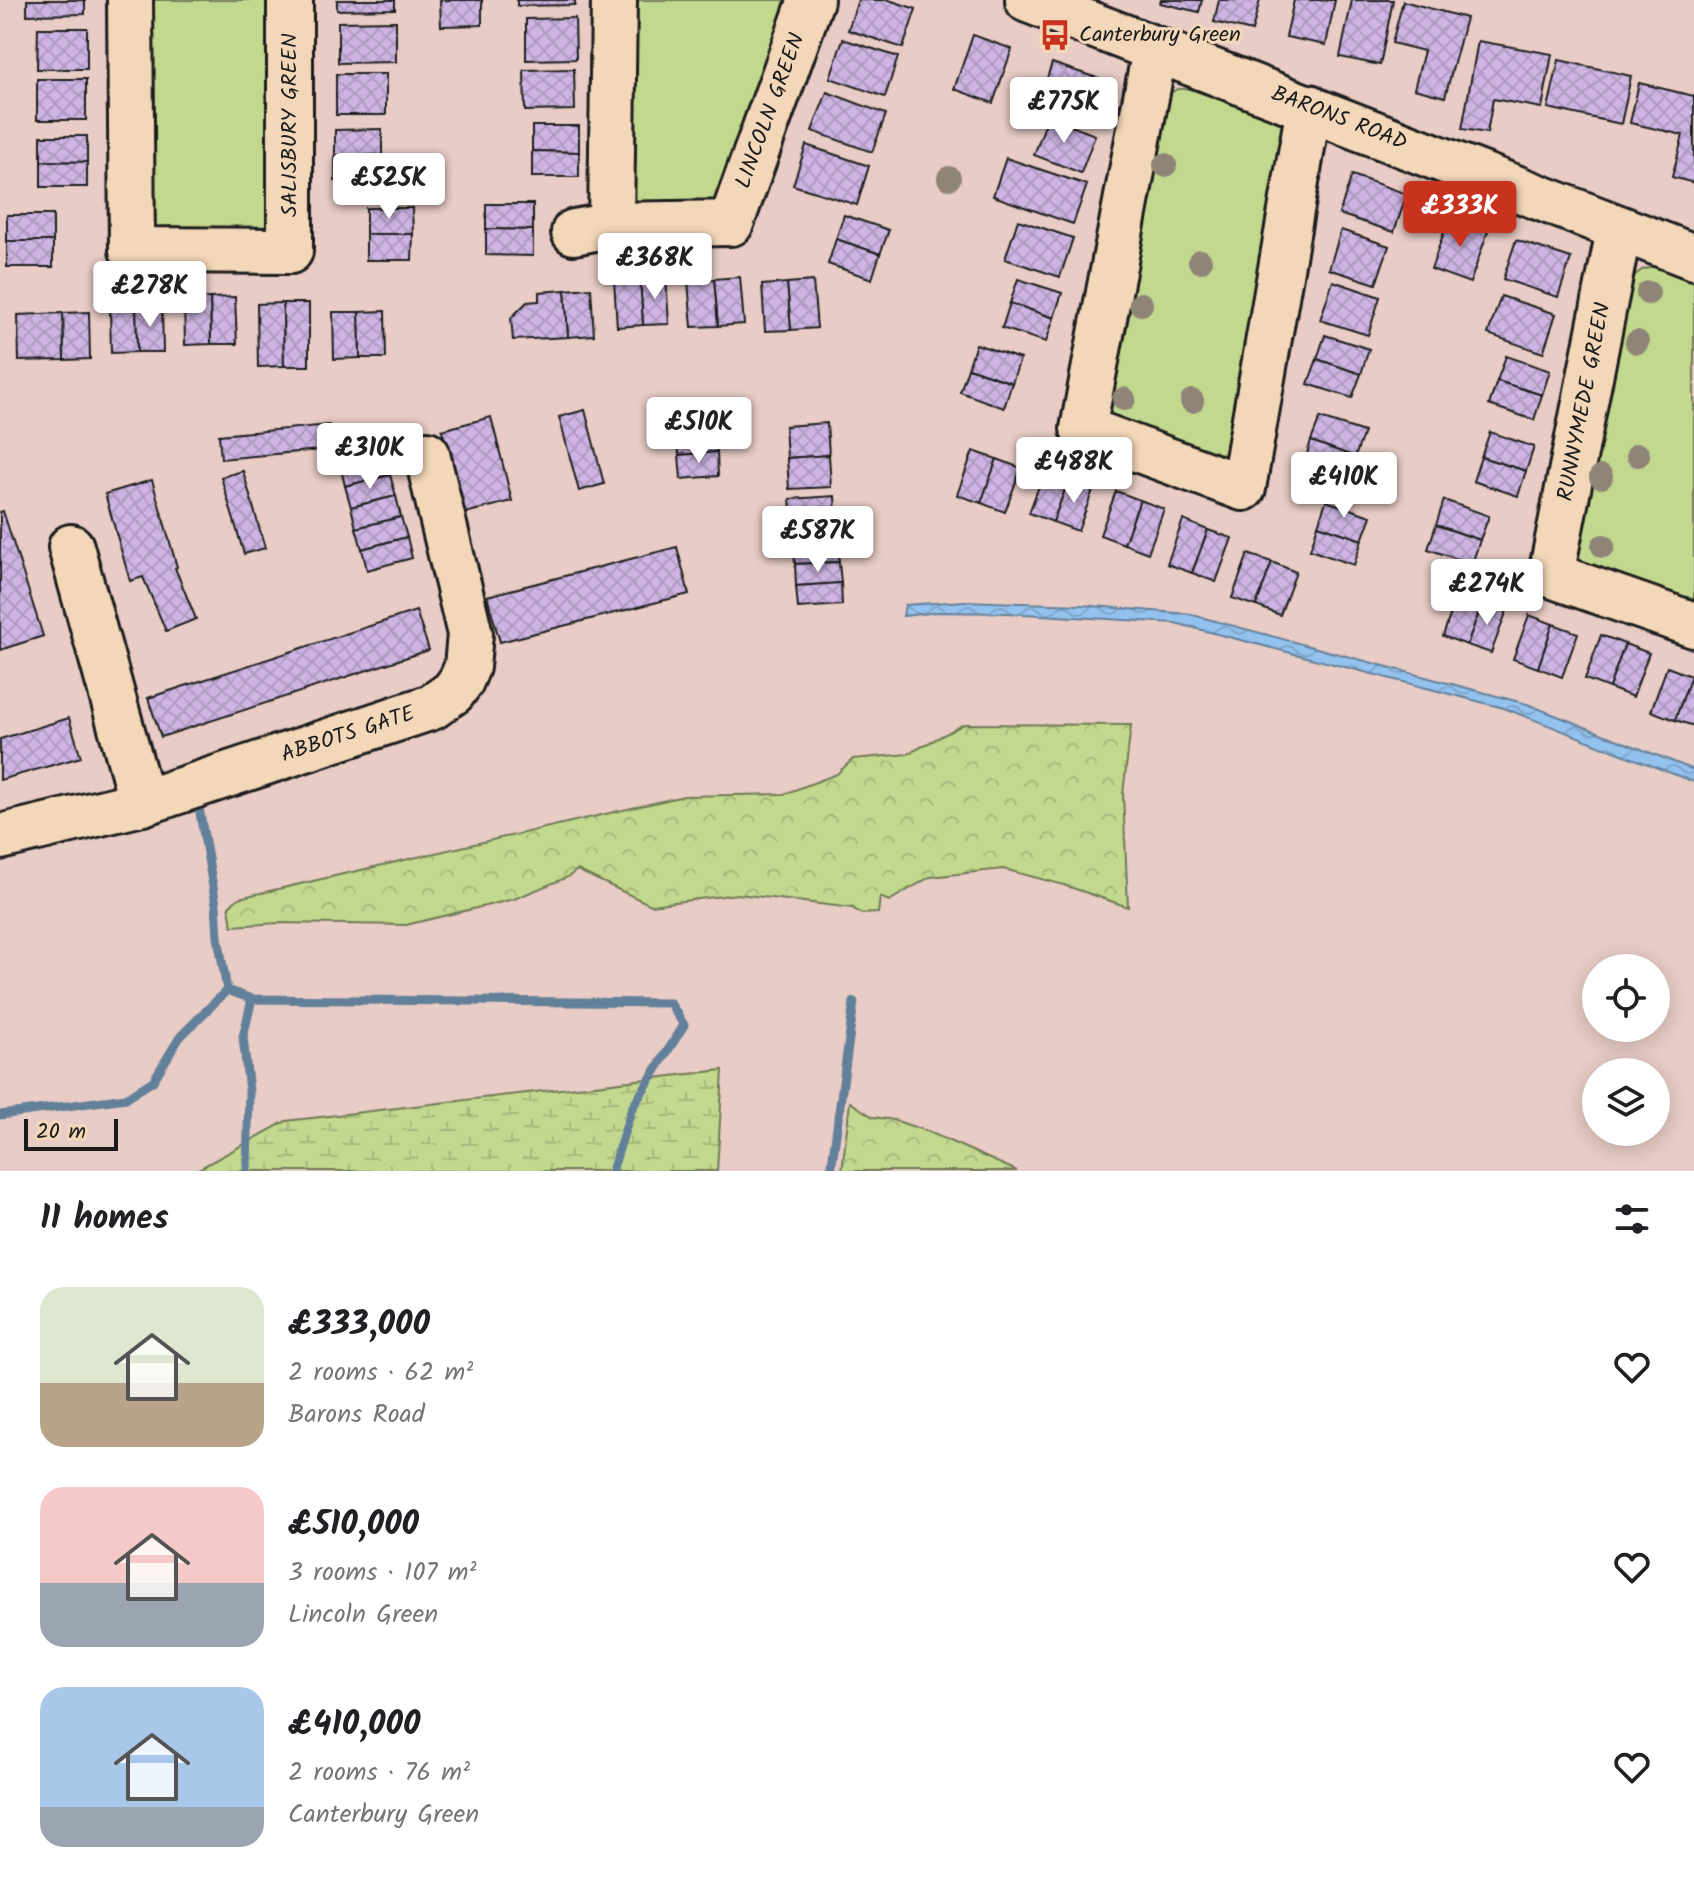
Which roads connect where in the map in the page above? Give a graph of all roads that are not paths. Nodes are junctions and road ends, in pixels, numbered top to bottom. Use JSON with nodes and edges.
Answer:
{"nodes":[{"id":1,"x":130,"y":0,"type":"edge"},
{"id":2,"x":290,"y":0,"type":"edge"},
{"id":3,"x":614,"y":0,"type":"edge"},
{"id":4,"x":811,"y":0,"type":"edge"},
{"id":5,"x":1028,"y":0,"type":"edge"},
{"id":6,"x":1155,"y":50,"type":"junction"},
{"id":7,"x":1309,"y":107,"type":"junction"},
{"id":8,"x":1619,"y":230,"type":"junction"},
{"id":9,"x":1694,"y":257,"type":"edge"},
{"id":10,"x":427,"y":454,"type":"dead end"},
{"id":11,"x":71,"y":547,"type":"dead end"},
{"id":12,"x":1694,"y":625,"type":"edge"},
{"id":13,"x":142,"y":803,"type":"junction"},
{"id":14,"x":0,"y":837,"type":"edge"}],
"edges":[{"from":1,"to":2,"type":"street","name":"SALISBURY GREEN"},
{"from":3,"to":4,"type":"street","name":"LINCOLN GREEN"},
{"from":5,"to":6,"type":"street","name":"BARONS ROAD"},
{"from":6,"to":7,"type":"street","name":"BARONS ROAD"},
{"from":6,"to":7,"type":"street"},
{"from":7,"to":8,"type":"street","name":"BARONS ROAD"},
{"from":8,"to":9,"type":"street","name":"BARONS ROAD"},
{"from":8,"to":12,"type":"street","name":"RUNNYMEDE GREEN"},
{"from":10,"to":13,"type":"street","name":"ABBOTS GATE"},
{"from":11,"to":13,"type":"street"},
{"from":13,"to":14,"type":"street","name":"ABBOTS GATE"}]}
